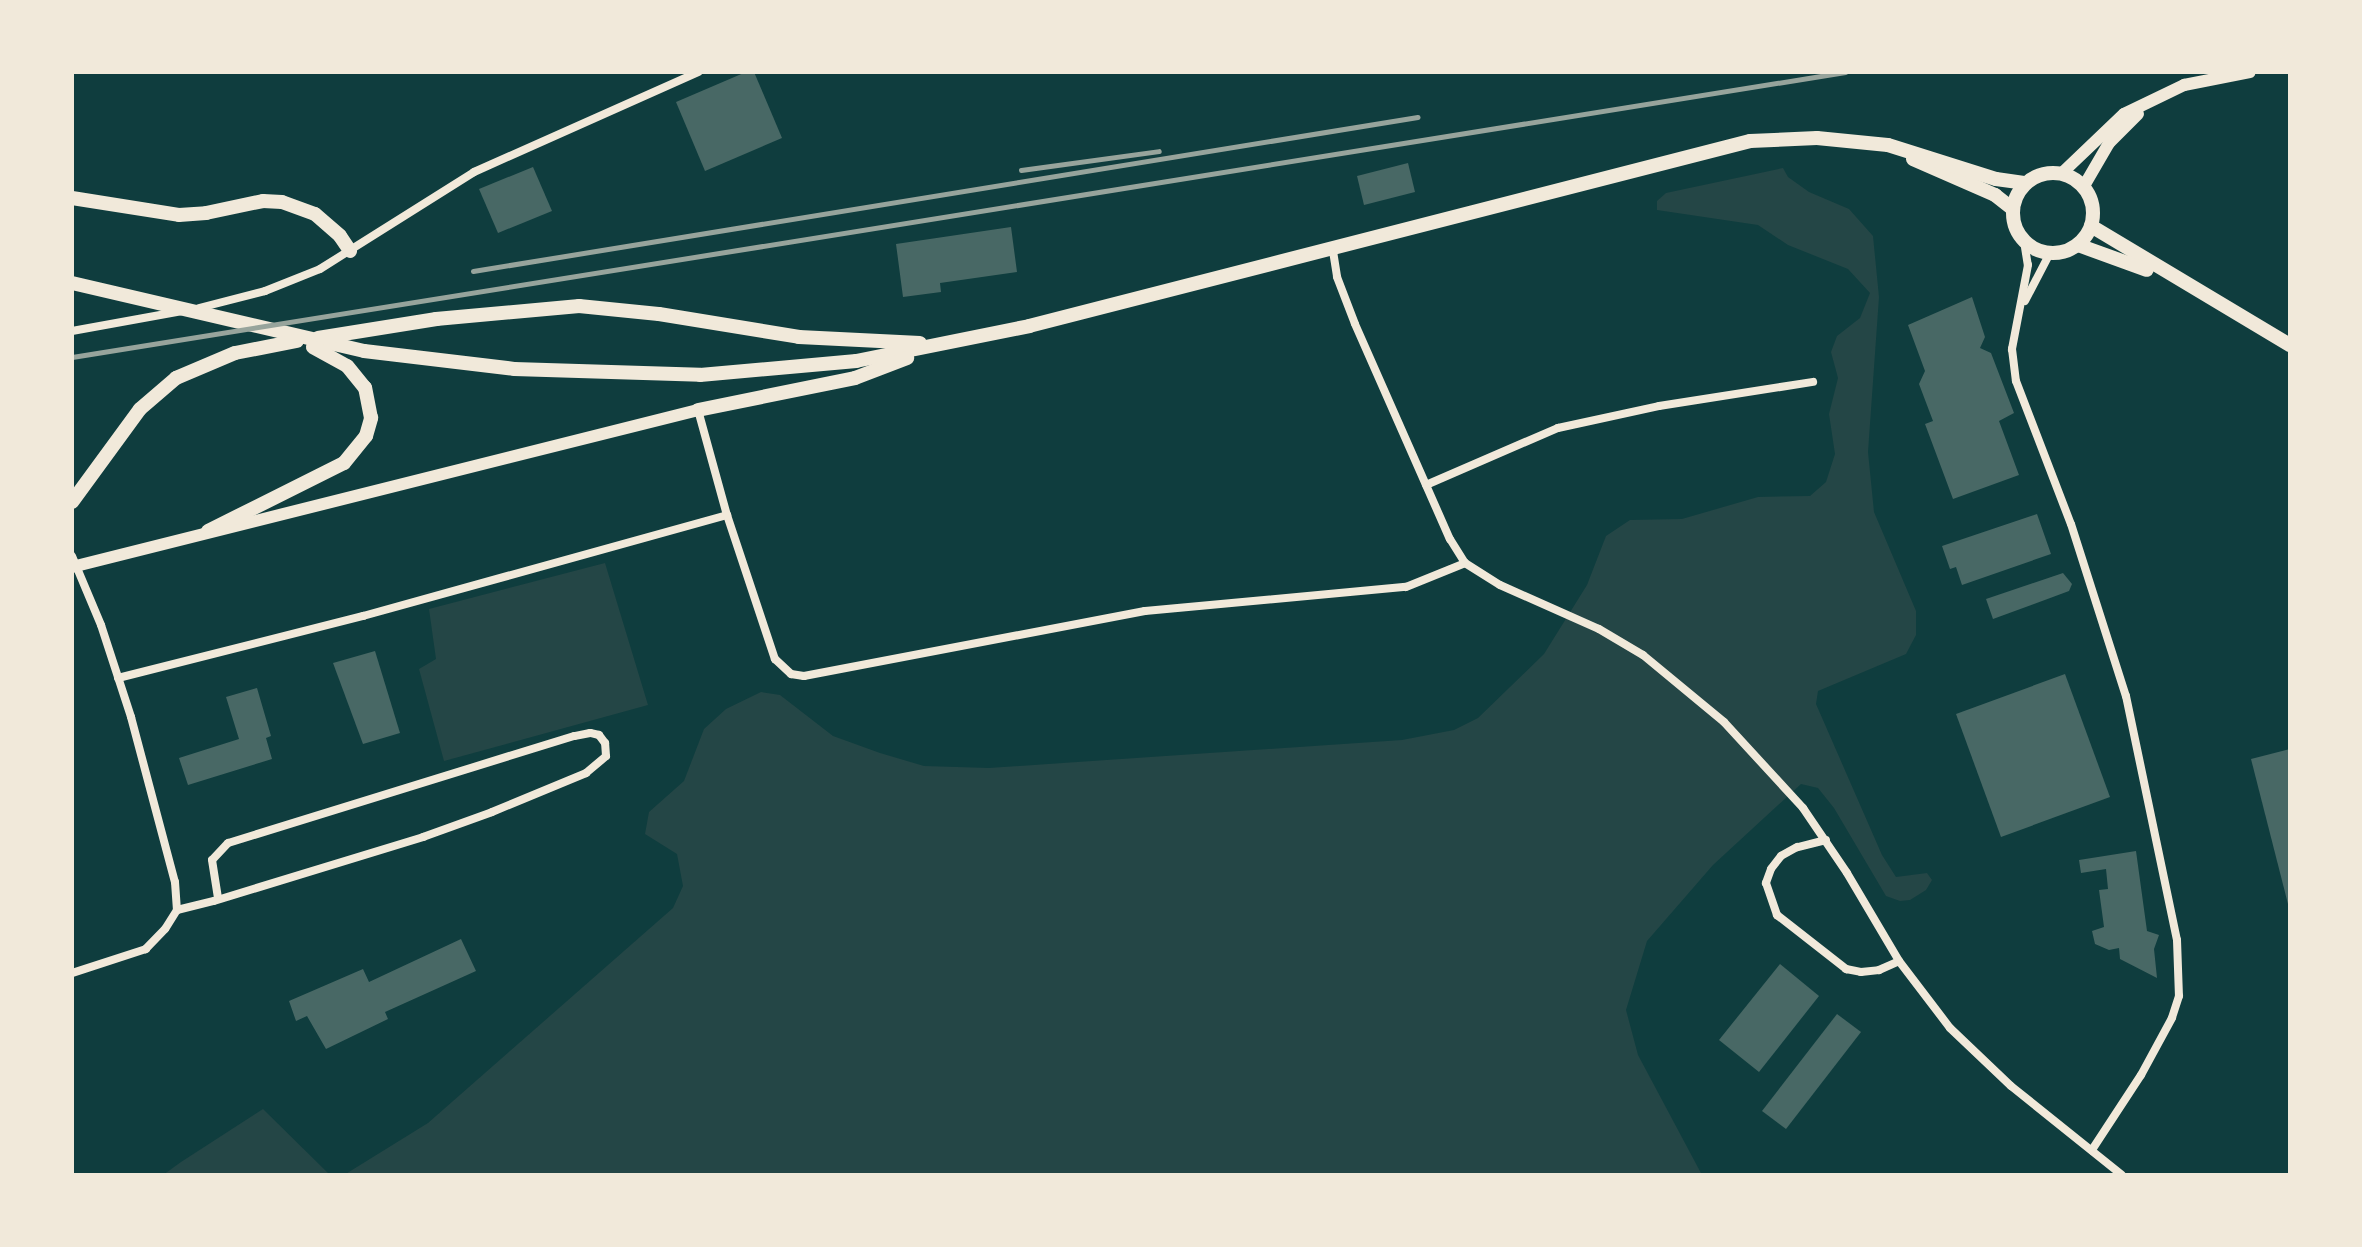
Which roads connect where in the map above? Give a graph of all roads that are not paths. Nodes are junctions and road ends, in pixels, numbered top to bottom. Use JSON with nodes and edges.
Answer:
{"nodes":[{"id":1,"x":699,"y":72,"type":"edge"},
{"id":2,"x":2250,"y":72,"type":"edge"},
{"id":3,"x":2155,"y":99,"type":"junction"},
{"id":4,"x":1859,"y":142,"type":"junction"},
{"id":5,"x":2062,"y":173,"type":"junction"},
{"id":6,"x":2026,"y":183,"type":"junction"},
{"id":7,"x":2084,"y":186,"type":"junction"},
{"id":8,"x":72,"y":198,"type":"edge"},
{"id":9,"x":2013,"y":209,"type":"junction"},
{"id":10,"x":2091,"y":226,"type":"junction"},
{"id":11,"x":2024,"y":241,"type":"junction"},
{"id":12,"x":2078,"y":245,"type":"junction"},
{"id":13,"x":350,"y":251,"type":"junction"},
{"id":14,"x":1333,"y":251,"type":"junction"},
{"id":15,"x":2050,"y":253,"type":"junction"},
{"id":16,"x":72,"y":283,"type":"edge"},
{"id":17,"x":2188,"y":287,"type":"junction"},
{"id":18,"x":2020,"y":313,"type":"junction"},
{"id":19,"x":72,"y":331,"type":"edge"},
{"id":20,"x":275,"y":333,"type":"junction"},
{"id":21,"x":945,"y":344,"type":"junction"},
{"id":22,"x":2290,"y":345,"type":"edge"},
{"id":23,"x":1813,"y":382,"type":"dead end"},
{"id":24,"x":698,"y":410,"type":"junction"},
{"id":25,"x":1426,"y":485,"type":"junction"},
{"id":26,"x":72,"y":502,"type":"edge"},
{"id":27,"x":727,"y":515,"type":"junction"},
{"id":28,"x":208,"y":531,"type":"junction"},
{"id":29,"x":74,"y":563,"type":"edge"},
{"id":30,"x":1465,"y":563,"type":"junction"},
{"id":31,"x":118,"y":678,"type":"junction"},
{"id":32,"x":1826,"y":840,"type":"junction"},
{"id":33,"x":218,"y":899,"type":"junction"},
{"id":34,"x":177,"y":910,"type":"junction"},
{"id":35,"x":1899,"y":961,"type":"junction"},
{"id":36,"x":72,"y":973,"type":"edge"},
{"id":37,"x":2092,"y":1150,"type":"junction"},
{"id":38,"x":2122,"y":1175,"type":"edge"}],
"edges":[{"from":1,"to":13,"type":"street"},
{"from":2,"to":3,"type":"street"},
{"from":3,"to":5,"type":"street"},
{"from":3,"to":7,"type":"street"},
{"from":4,"to":6,"type":"main road"},
{"from":4,"to":9,"type":"main road"},
{"from":4,"to":14,"type":"main road"},
{"from":5,"to":6,"type":"main road"},
{"from":5,"to":7,"type":"main road"},
{"from":6,"to":9,"type":"main road"},
{"from":7,"to":10,"type":"main road"},
{"from":8,"to":13,"type":"main road"},
{"from":9,"to":11,"type":"main road"},
{"from":10,"to":12,"type":"main road"},
{"from":10,"to":17,"type":"main road"},
{"from":11,"to":15,"type":"main road"},
{"from":11,"to":18,"type":"street"},
{"from":12,"to":15,"type":"main road"},
{"from":12,"to":17,"type":"main road"},
{"from":13,"to":19,"type":"street"},
{"from":14,"to":21,"type":"main road"},
{"from":14,"to":25,"type":"street"},
{"from":15,"to":18,"type":"street"},
{"from":16,"to":20,"type":"main road"},
{"from":17,"to":22,"type":"main road"},
{"from":18,"to":37,"type":"street"},
{"from":20,"to":21,"type":"main road"},
{"from":20,"to":28,"type":"main road"},
{"from":21,"to":24,"type":"main road"},
{"from":21,"to":26,"type":"main road"},
{"from":23,"to":25,"type":"street"},
{"from":24,"to":27,"type":"street"},
{"from":24,"to":28,"type":"street"},
{"from":25,"to":30,"type":"street"},
{"from":27,"to":30,"type":"street"},
{"from":27,"to":31,"type":"street"},
{"from":28,"to":29,"type":"street"},
{"from":29,"to":31,"type":"street"},
{"from":30,"to":32,"type":"street"},
{"from":31,"to":34,"type":"street"},
{"from":32,"to":35,"type":"street"},
{"from":32,"to":35,"type":"street"},
{"from":33,"to":33,"type":"street"},
{"from":33,"to":34,"type":"street"},
{"from":34,"to":36,"type":"street"},
{"from":35,"to":37,"type":"street"},
{"from":37,"to":38,"type":"street"}]}
